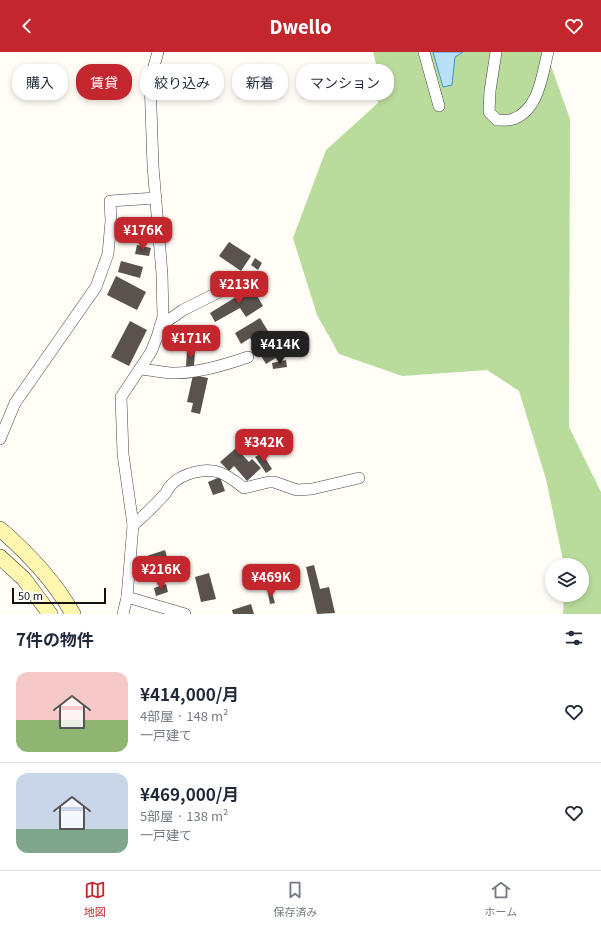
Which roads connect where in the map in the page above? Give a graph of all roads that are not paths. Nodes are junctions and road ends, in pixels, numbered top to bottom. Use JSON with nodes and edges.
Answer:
{"nodes":[{"id":1,"x":158,"y":52,"type":"edge"},
{"id":2,"x":424,"y":52,"type":"edge"},
{"id":3,"x":496,"y":52,"type":"edge"},
{"id":4,"x":548,"y":52,"type":"edge"},
{"id":5,"x":439,"y":106,"type":"dead end"},
{"id":6,"x":156,"y":198,"type":"junction"},
{"id":7,"x":229,"y":287,"type":"dead end"},
{"id":8,"x":160,"y":326,"type":"junction"},
{"id":9,"x":248,"y":357,"type":"dead end"},
{"id":10,"x":140,"y":369,"type":"junction"},
{"id":11,"x":0,"y":439,"type":"edge"},
{"id":12,"x":359,"y":478,"type":"dead end"},
{"id":13,"x":132,"y":525,"type":"junction"},
{"id":14,"x":0,"y":529,"type":"edge"},
{"id":15,"x":0,"y":557,"type":"edge"},
{"id":16,"x":128,"y":597,"type":"junction"},
{"id":17,"x":50,"y":614,"type":"edge"},
{"id":18,"x":73,"y":614,"type":"edge"},
{"id":19,"x":123,"y":614,"type":"edge"},
{"id":20,"x":185,"y":614,"type":"edge"}],
"edges":[{"from":1,"to":6,"type":"street"},
{"from":2,"to":5,"type":"street"},
{"from":3,"to":4,"type":"street"},
{"from":6,"to":8,"type":"street"},
{"from":6,"to":11,"type":"street"},
{"from":7,"to":8,"type":"street"},
{"from":8,"to":10,"type":"street"},
{"from":9,"to":10,"type":"street"},
{"from":10,"to":13,"type":"street"},
{"from":12,"to":13,"type":"street"},
{"from":13,"to":16,"type":"street"},
{"from":14,"to":18,"type":"street"},
{"from":15,"to":17,"type":"street"},
{"from":16,"to":19,"type":"street"},
{"from":16,"to":20,"type":"street"}]}
